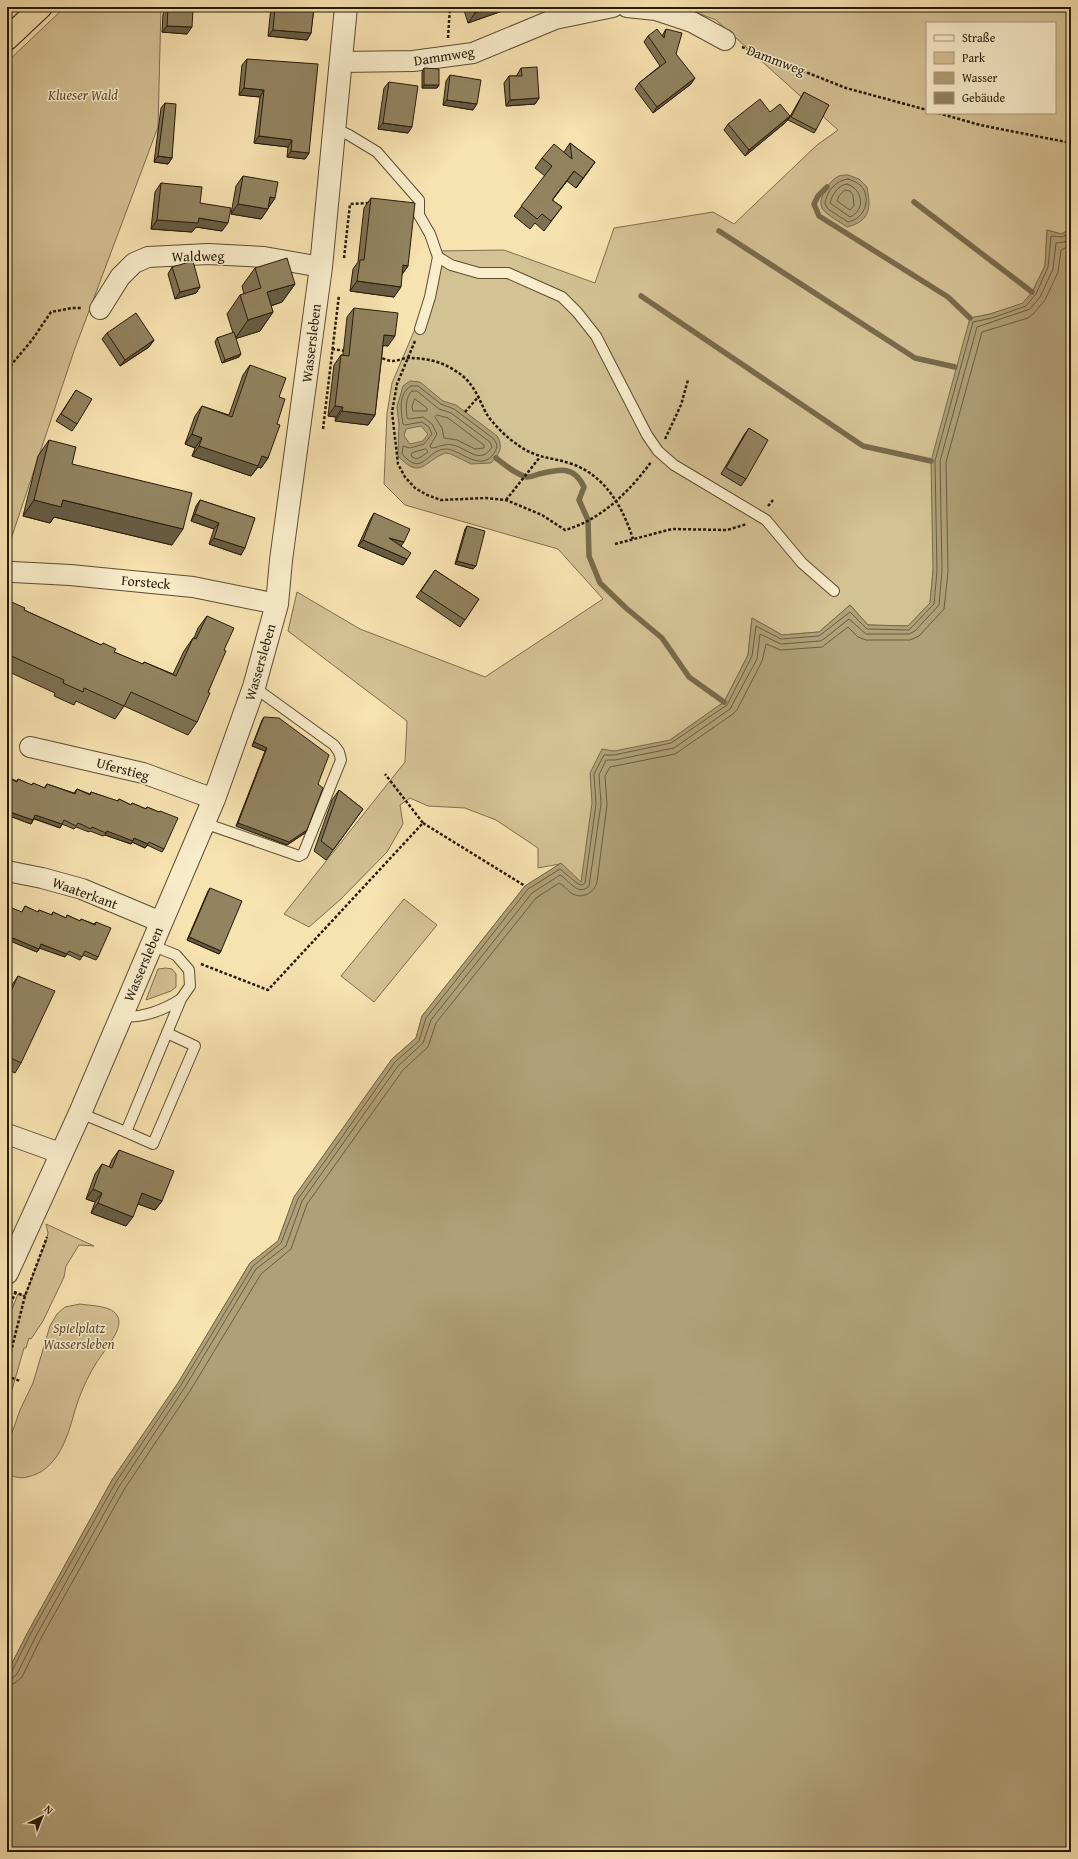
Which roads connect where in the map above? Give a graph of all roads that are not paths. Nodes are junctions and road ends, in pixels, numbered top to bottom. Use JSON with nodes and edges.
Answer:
{"nodes":[{"id":1,"x":41,"y":7,"type":"edge"},
{"id":2,"x":346,"y":7,"type":"edge"},
{"id":3,"x":613,"y":7,"type":"edge"},
{"id":4,"x":627,"y":7,"type":"edge"},
{"id":5,"x":7,"y":39,"type":"edge"},
{"id":6,"x":725,"y":40,"type":"road end"},
{"id":7,"x":340,"y":62,"type":"junction"},
{"id":8,"x":334,"y":128,"type":"junction"},
{"id":9,"x":438,"y":257,"type":"junction"},
{"id":10,"x":321,"y":267,"type":"junction"},
{"id":11,"x":100,"y":309,"type":"road end"},
{"id":12,"x":420,"y":330,"type":"road end"},
{"id":13,"x":13,"y":572,"type":"dead end"},
{"id":14,"x":834,"y":591,"type":"dead end"},
{"id":15,"x":277,"y":604,"type":"junction"},
{"id":16,"x":254,"y":687,"type":"junction"},
{"id":17,"x":30,"y":747,"type":"dead end"},
{"id":18,"x":214,"y":799,"type":"junction"},
{"id":19,"x":204,"y":823,"type":"junction"},
{"id":20,"x":7,"y":870,"type":"edge"},
{"id":21,"x":161,"y":922,"type":"junction"},
{"id":22,"x":152,"y":945,"type":"junction"},
{"id":23,"x":181,"y":999,"type":"junction"},
{"id":24,"x":122,"y":1016,"type":"junction"},
{"id":25,"x":167,"y":1033,"type":"junction"},
{"id":26,"x":80,"y":1113,"type":"junction"},
{"id":27,"x":126,"y":1132,"type":"junction"},
{"id":28,"x":7,"y":1134,"type":"edge"},
{"id":29,"x":60,"y":1153,"type":"junction"},
{"id":30,"x":13,"y":1284,"type":"edge"}],
"edges":[{"from":1,"to":5,"type":"highway"},
{"from":2,"to":7,"type":"street","name":"Wassersleben"},
{"from":3,"to":7,"type":"street","name":"Dammweg"},
{"from":4,"to":6,"type":"street"},
{"from":7,"to":8,"type":"street","name":"Wassersleben"},
{"from":8,"to":9,"type":"lane"},
{"from":8,"to":10,"type":"street","name":"Wassersleben"},
{"from":9,"to":12,"type":"lane"},
{"from":9,"to":14,"type":"lane"},
{"from":10,"to":11,"type":"street","name":"Waldweg"},
{"from":10,"to":15,"type":"street","name":"Wassersleben"},
{"from":13,"to":15,"type":"street","name":"Forsteck"},
{"from":15,"to":16,"type":"street","name":"Wassersleben"},
{"from":16,"to":18,"type":"street","name":"Wassersleben"},
{"from":16,"to":19,"type":"lane"},
{"from":17,"to":18,"type":"street","name":"Uferstieg"},
{"from":18,"to":19,"type":"street","name":"Wassersleben"},
{"from":19,"to":21,"type":"street","name":"Wassersleben"},
{"from":20,"to":21,"type":"street","name":"Waaterkant"},
{"from":21,"to":22,"type":"street","name":"Wassersleben"},
{"from":22,"to":23,"type":"lane"},
{"from":22,"to":24,"type":"street","name":"Wassersleben"},
{"from":23,"to":24,"type":"lane"},
{"from":23,"to":25,"type":"lane"},
{"from":24,"to":26,"type":"street","name":"Wassersleben"},
{"from":25,"to":27,"type":"lane"},
{"from":25,"to":27,"type":"lane"},
{"from":26,"to":27,"type":"lane"},
{"from":26,"to":29,"type":"street","name":"Wassersleben"},
{"from":28,"to":29,"type":"street"},
{"from":29,"to":30,"type":"street","name":"Wassersleben"}]}
